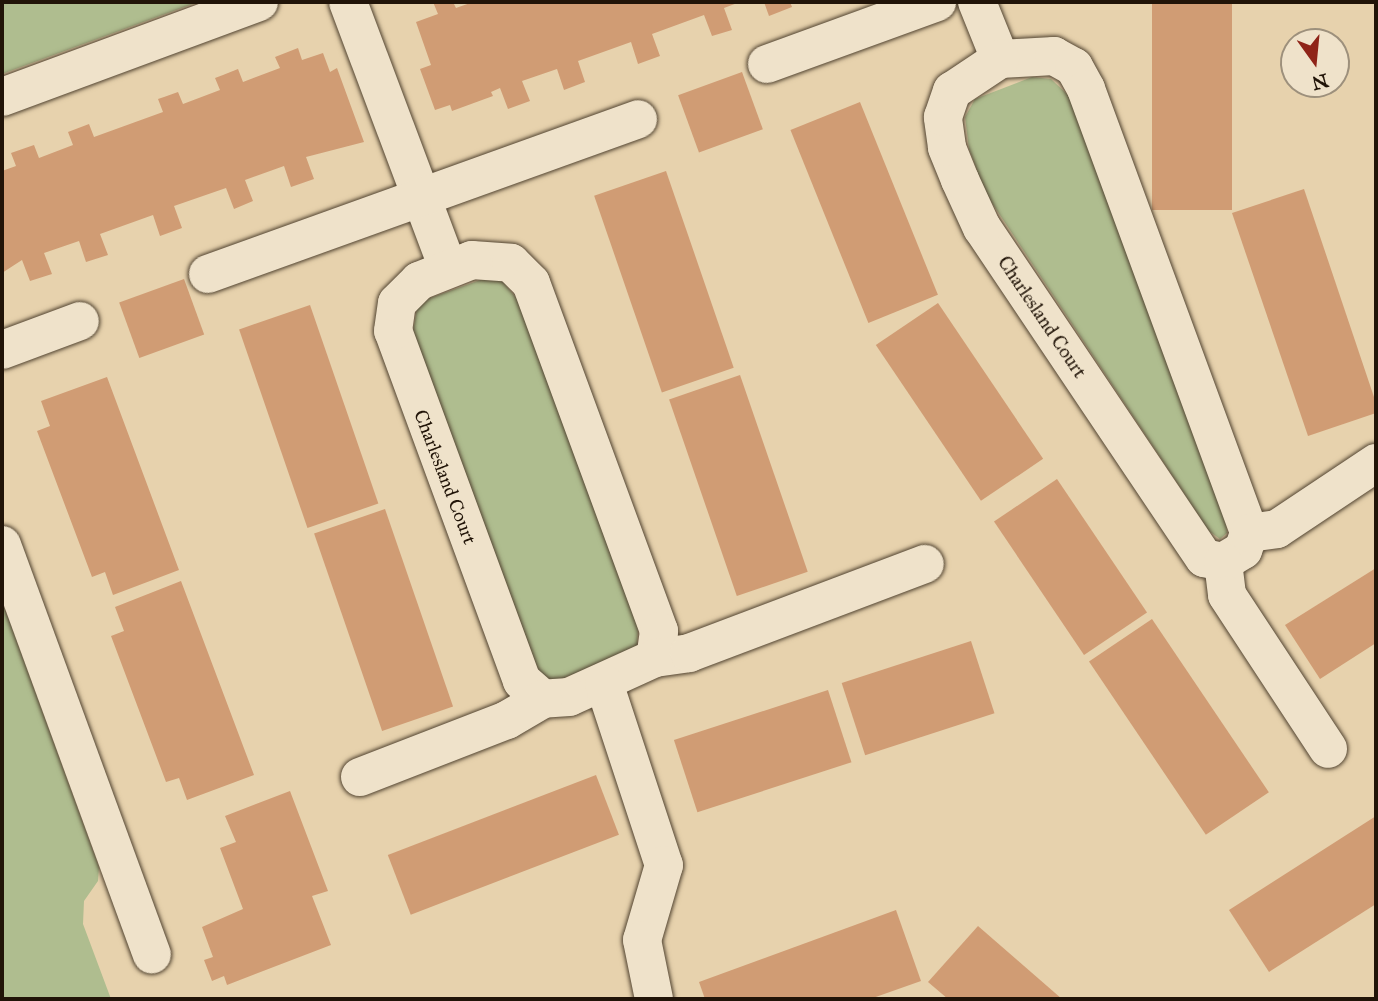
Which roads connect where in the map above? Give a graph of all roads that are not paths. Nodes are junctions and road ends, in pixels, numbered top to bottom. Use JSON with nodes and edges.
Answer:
{"nodes":[{"id":1,"x":259,"y":2,"type":"edge"},
{"id":2,"x":348,"y":2,"type":"edge"},
{"id":3,"x":937,"y":2,"type":"edge"},
{"id":4,"x":977,"y":2,"type":"edge"},
{"id":5,"x":1000,"y":59,"type":"junction"},
{"id":6,"x":767,"y":64,"type":"dead end"},
{"id":7,"x":2,"y":97,"type":"edge"},
{"id":8,"x":638,"y":119,"type":"dead end"},
{"id":9,"x":420,"y":197,"type":"junction"},
{"id":10,"x":447,"y":266,"type":"junction"},
{"id":11,"x":208,"y":274,"type":"dead end"},
{"id":12,"x":80,"y":321,"type":"dead end"},
{"id":13,"x":2,"y":349,"type":"edge"},
{"id":14,"x":1376,"y":463,"type":"edge"},
{"id":15,"x":1249,"y":533,"type":"junction"},
{"id":16,"x":2,"y":545,"type":"edge"},
{"id":17,"x":1223,"y":562,"type":"junction"},
{"id":18,"x":925,"y":564,"type":"dead end"},
{"id":19,"x":655,"y":658,"type":"junction"},
{"id":20,"x":604,"y":683,"type":"junction"},
{"id":21,"x":543,"y":699,"type":"junction"},
{"id":22,"x":1328,"y":749,"type":"dead end"},
{"id":23,"x":360,"y":776,"type":"dead end"},
{"id":24,"x":152,"y":954,"type":"dead end"},
{"id":25,"x":654,"y":999,"type":"edge"}],
"edges":[{"from":1,"to":7,"type":"street"},
{"from":2,"to":9,"type":"street"},
{"from":3,"to":6,"type":"street"},
{"from":4,"to":5,"type":"street"},
{"from":5,"to":15,"type":"street"},
{"from":5,"to":17,"type":"street","name":"Charlesland Court"},
{"from":8,"to":9,"type":"street"},
{"from":9,"to":10,"type":"street"},
{"from":9,"to":11,"type":"street"},
{"from":10,"to":19,"type":"street","name":"Charlesland Court"},
{"from":10,"to":21,"type":"street","name":"Charlesland Court"},
{"from":12,"to":13,"type":"street"},
{"from":14,"to":15,"type":"street"},
{"from":15,"to":17,"type":"street"},
{"from":16,"to":24,"type":"street"},
{"from":17,"to":22,"type":"street"},
{"from":18,"to":19,"type":"street"},
{"from":19,"to":20,"type":"street"},
{"from":20,"to":21,"type":"street"},
{"from":20,"to":25,"type":"street"},
{"from":21,"to":23,"type":"street"}]}
